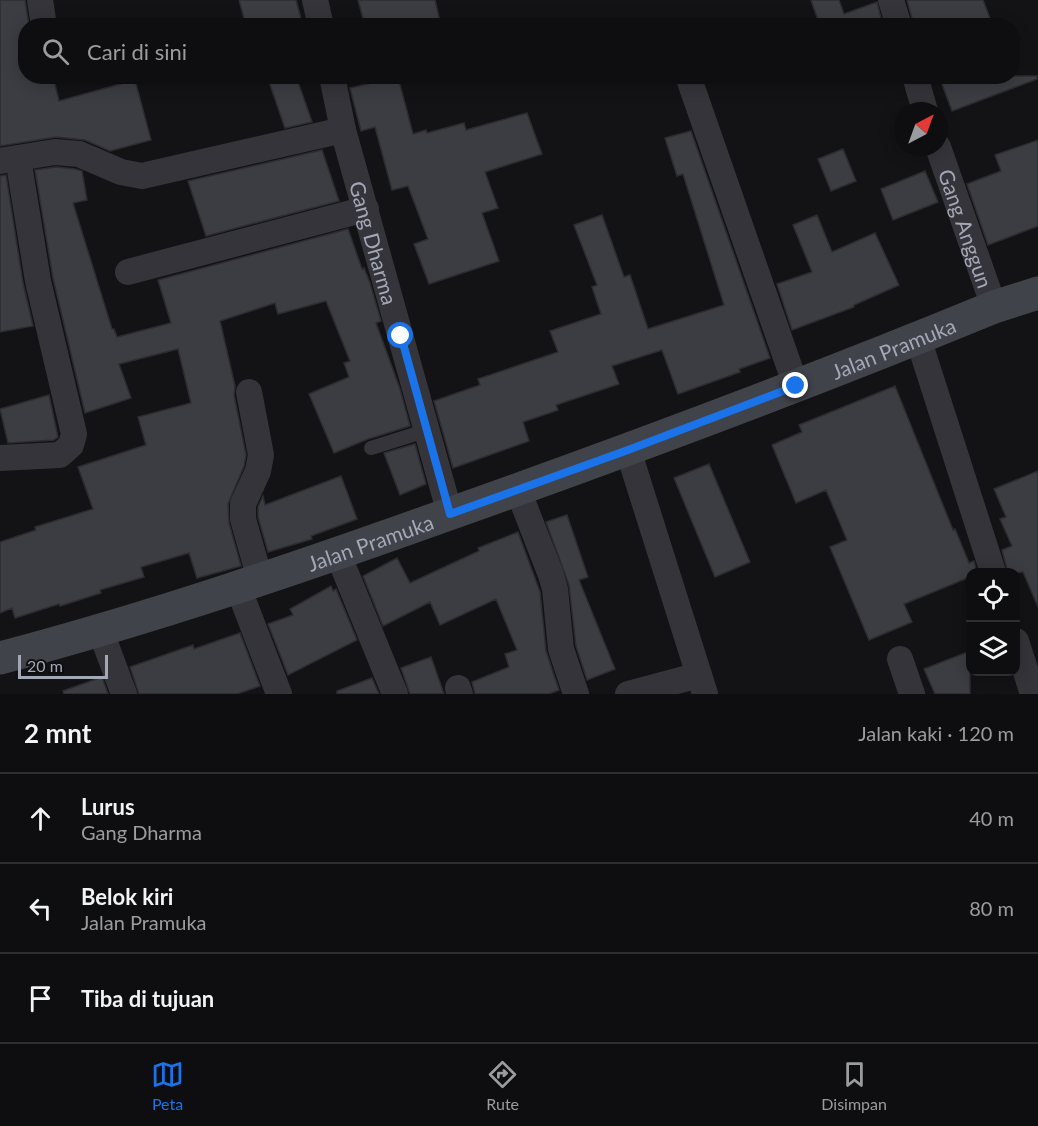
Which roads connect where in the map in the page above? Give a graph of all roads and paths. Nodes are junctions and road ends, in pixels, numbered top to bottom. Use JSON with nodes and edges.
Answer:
{"nodes":[{"id":1,"x":40,"y":0,"type":"edge"},
{"id":2,"x":315,"y":0,"type":"edge"},
{"id":3,"x":891,"y":0,"type":"edge"},
{"id":4,"x":43,"y":18,"type":"edge"},
{"id":5,"x":319,"y":18,"type":"edge"},
{"id":6,"x":897,"y":18,"type":"edge"},
{"id":7,"x":334,"y":84,"type":"edge"},
{"id":8,"x":691,"y":84,"type":"edge"},
{"id":9,"x":917,"y":84,"type":"edge"},
{"id":10,"x":922,"y":102,"type":"edge"},
{"id":11,"x":343,"y":130,"type":"junction"},
{"id":12,"x":941,"y":156,"type":"edge"},
{"id":13,"x":9,"y":160,"type":"edge"},
{"id":14,"x":366,"y":209,"type":"junction"},
{"id":15,"x":128,"y":272,"type":"dead end"},
{"id":16,"x":1038,"y":294,"type":"edge"},
{"id":17,"x":994,"y":307,"type":"junction"},
{"id":18,"x":918,"y":339,"type":"junction"},
{"id":19,"x":796,"y":386,"type":"junction"},
{"id":20,"x":249,"y":392,"type":"dead end"},
{"id":21,"x":428,"y":430,"type":"junction"},
{"id":22,"x":371,"y":448,"type":"dead end"},
{"id":23,"x":628,"y":450,"type":"junction"},
{"id":24,"x":0,"y":458,"type":"edge"},
{"id":25,"x":518,"y":490,"type":"junction"},
{"id":26,"x":450,"y":514,"type":"junction"},
{"id":27,"x":338,"y":554,"type":"junction"},
{"id":28,"x":991,"y":568,"type":"edge"},
{"id":29,"x":249,"y":583,"type":"junction"},
{"id":30,"x":101,"y":632,"type":"junction"},
{"id":31,"x":1020,"y":653,"type":"edge"},
{"id":32,"x":0,"y":658,"type":"edge"},
{"id":33,"x":900,"y":659,"type":"dead end"},
{"id":34,"x":702,"y":685,"type":"edge"},
{"id":35,"x":124,"y":694,"type":"edge"},
{"id":36,"x":279,"y":694,"type":"edge"},
{"id":37,"x":395,"y":694,"type":"edge"},
{"id":38,"x":576,"y":694,"type":"edge"},
{"id":39,"x":628,"y":694,"type":"edge"},
{"id":40,"x":912,"y":694,"type":"edge"},
{"id":41,"x":1033,"y":694,"type":"edge"}],
"edges":[{"from":1,"to":4,"type":"street"},
{"from":2,"to":5,"type":"street"},
{"from":3,"to":6,"type":"street"},
{"from":7,"to":11,"type":"street","name":"Gang Dharma"},
{"from":8,"to":19,"type":"street"},
{"from":9,"to":10,"type":"street"},
{"from":11,"to":13,"type":"street"},
{"from":11,"to":14,"type":"street","name":"Gang Dharma"},
{"from":12,"to":17,"type":"street","name":"Gang Anggun"},
{"from":13,"to":24,"type":"street"},
{"from":14,"to":15,"type":"street"},
{"from":14,"to":21,"type":"street","name":"Gang Dharma"},
{"from":16,"to":17,"type":"street","name":"Jalan Pramuka"},
{"from":17,"to":18,"type":"street","name":"Jalan Pramuka"},
{"from":18,"to":19,"type":"street","name":"Jalan Pramuka"},
{"from":18,"to":28,"type":"street"},
{"from":19,"to":23,"type":"street","name":"Jalan Pramuka"},
{"from":20,"to":29,"type":"street"},
{"from":21,"to":22,"type":"lane"},
{"from":21,"to":26,"type":"street","name":"Gang Dharma"},
{"from":23,"to":25,"type":"street","name":"Jalan Pramuka"},
{"from":23,"to":34,"type":"street"},
{"from":25,"to":26,"type":"street","name":"Jalan Pramuka"},
{"from":25,"to":38,"type":"street"},
{"from":26,"to":27,"type":"street","name":"Jalan Pramuka"},
{"from":27,"to":29,"type":"street","name":"Jalan Pramuka"},
{"from":27,"to":37,"type":"street"},
{"from":29,"to":30,"type":"street","name":"Jalan Pramuka"},
{"from":29,"to":36,"type":"street"},
{"from":30,"to":32,"type":"street","name":"Jalan Pramuka"},
{"from":30,"to":35,"type":"street"},
{"from":31,"to":41,"type":"street"},
{"from":33,"to":40,"type":"street"},
{"from":34,"to":39,"type":"street"}]}
